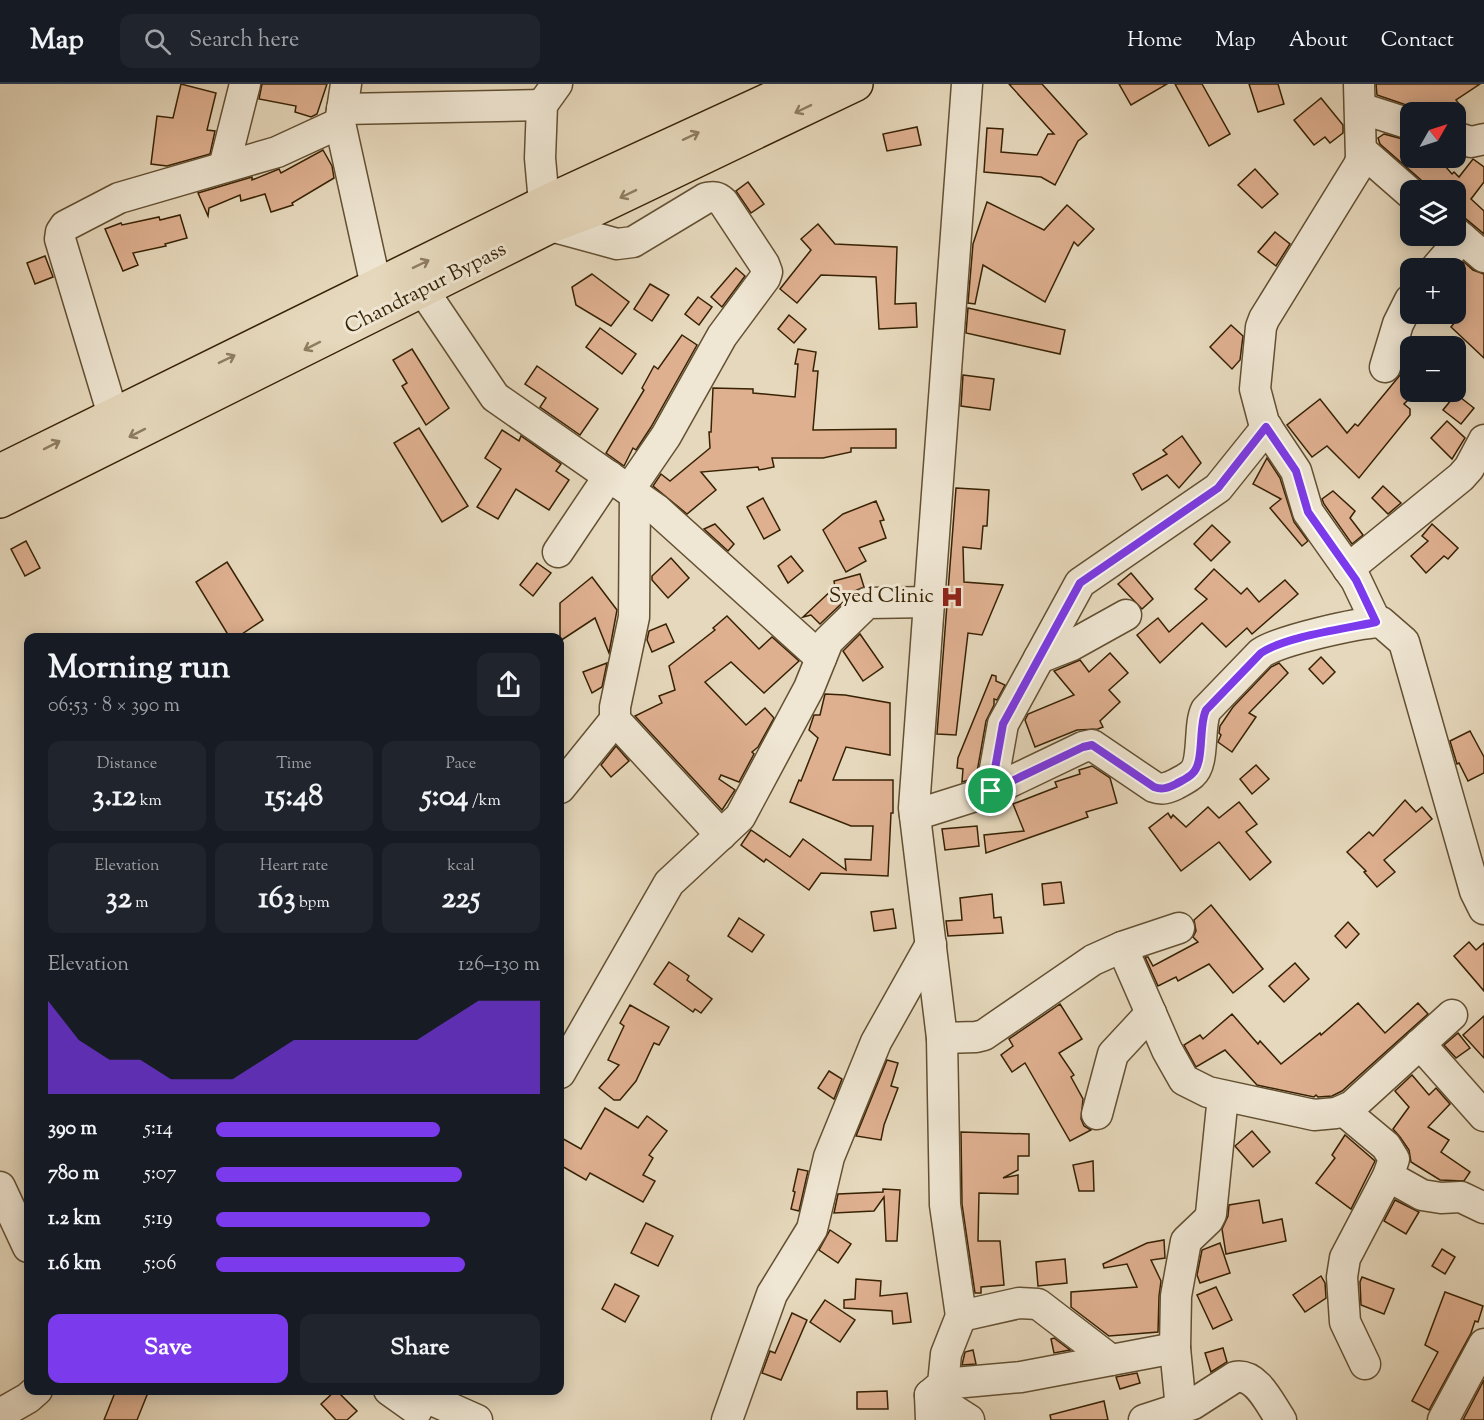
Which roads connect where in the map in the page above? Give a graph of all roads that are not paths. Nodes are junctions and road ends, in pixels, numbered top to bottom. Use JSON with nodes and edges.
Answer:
{"nodes":[{"id":1,"x":245,"y":84,"type":"edge"},
{"id":2,"x":803,"y":84,"type":"edge"},
{"id":3,"x":856,"y":84,"type":"edge"},
{"id":4,"x":967,"y":84,"type":"edge"},
{"id":5,"x":550,"y":94,"type":"edge"},
{"id":6,"x":1359,"y":96,"type":"edge"},
{"id":7,"x":343,"y":106,"type":"edge"},
{"id":8,"x":1400,"y":119,"type":"edge"},
{"id":9,"x":1484,"y":139,"type":"edge"},
{"id":10,"x":1466,"y":141,"type":"edge"},
{"id":11,"x":1362,"y":151,"type":"junction"},
{"id":12,"x":224,"y":167,"type":"junction"},
{"id":13,"x":1400,"y":183,"type":"edge"},
{"id":14,"x":586,"y":199,"type":"junction"},
{"id":15,"x":548,"y":215,"type":"junction"},
{"id":16,"x":1467,"y":242,"type":"edge"},
{"id":17,"x":1448,"y":258,"type":"edge"},
{"id":18,"x":375,"y":286,"type":"junction"},
{"id":19,"x":423,"y":290,"type":"junction"},
{"id":20,"x":1400,"y":320,"type":"edge"},
{"id":21,"x":1385,"y":367,"type":"dead end"},
{"id":22,"x":113,"y":415,"type":"junction"},
{"id":23,"x":1266,"y":427,"type":"junction"},
{"id":24,"x":1484,"y":440,"type":"edge"},
{"id":25,"x":0,"y":471,"type":"edge"},
{"id":26,"x":624,"y":487,"type":"junction"},
{"id":27,"x":0,"y":501,"type":"edge"},
{"id":28,"x":558,"y":552,"type":"dead end"},
{"id":29,"x":1348,"y":569,"type":"junction"},
{"id":30,"x":930,"y":602,"type":"junction"},
{"id":31,"x":1126,"y":615,"type":"dead end"},
{"id":32,"x":1387,"y":628,"type":"junction"},
{"id":33,"x":821,"y":658,"type":"junction"},
{"id":34,"x":1038,"y":658,"type":"junction"},
{"id":35,"x":615,"y":720,"type":"junction"},
{"id":36,"x":564,"y":783,"type":"edge"},
{"id":37,"x":991,"y":791,"type":"junction"},
{"id":38,"x":915,"y":815,"type":"junction"},
{"id":39,"x":721,"y":835,"type":"junction"},
{"id":40,"x":1484,"y":909,"type":"edge"},
{"id":41,"x":1179,"y":928,"type":"dead end"},
{"id":42,"x":931,"y":944,"type":"junction"},
{"id":43,"x":1122,"y":947,"type":"junction"},
{"id":44,"x":1151,"y":1013,"type":"junction"},
{"id":45,"x":1452,"y":1015,"type":"dead end"},
{"id":46,"x":942,"y":1038,"type":"junction"},
{"id":47,"x":1420,"y":1044,"type":"junction"},
{"id":48,"x":564,"y":1066,"type":"edge"},
{"id":49,"x":1223,"y":1096,"type":"junction"},
{"id":50,"x":1332,"y":1113,"type":"junction"},
{"id":51,"x":1097,"y":1114,"type":"dead end"},
{"id":52,"x":1484,"y":1116,"type":"edge"},
{"id":53,"x":1388,"y":1176,"type":"junction"},
{"id":54,"x":0,"y":1187,"type":"edge"},
{"id":55,"x":1484,"y":1208,"type":"edge"},
{"id":56,"x":24,"y":1238,"type":"edge"},
{"id":57,"x":961,"y":1316,"type":"junction"},
{"id":58,"x":1484,"y":1344,"type":"edge"},
{"id":59,"x":1175,"y":1348,"type":"junction"},
{"id":60,"x":1111,"y":1360,"type":"junction"},
{"id":61,"x":1365,"y":1364,"type":"dead end"},
{"id":62,"x":31,"y":1395,"type":"edge"},
{"id":63,"x":400,"y":1395,"type":"edge"},
{"id":64,"x":935,"y":1400,"type":"edge"},
{"id":65,"x":420,"y":1404,"type":"edge"},
{"id":66,"x":1181,"y":1409,"type":"junction"},
{"id":67,"x":0,"y":1414,"type":"edge"},
{"id":68,"x":477,"y":1420,"type":"edge"},
{"id":69,"x":727,"y":1420,"type":"edge"},
{"id":70,"x":969,"y":1420,"type":"edge"},
{"id":71,"x":1144,"y":1420,"type":"edge"},
{"id":72,"x":1281,"y":1420,"type":"edge"},
{"id":73,"x":1443,"y":1420,"type":"edge"}],
"edges":[{"from":1,"to":12,"type":"street"},
{"from":14,"to":2,"type":"highway","name":"Chandrapur Bypass","one_way":true},
{"from":3,"to":14,"type":"highway","name":"Chandrapur Bypass","one_way":true},
{"from":4,"to":30,"type":"street"},
{"from":5,"to":7,"type":"street"},
{"from":5,"to":15,"type":"street"},
{"from":6,"to":8,"type":"street"},
{"from":6,"to":11,"type":"street"},
{"from":7,"to":12,"type":"street"},
{"from":7,"to":18,"type":"street"},
{"from":9,"to":10,"type":"street"},
{"from":11,"to":13,"type":"street"},
{"from":11,"to":23,"type":"street"},
{"from":12,"to":22,"type":"street"},
{"from":14,"to":15,"type":"highway","name":"Chandrapur Bypass"},
{"from":18,"to":15,"type":"highway","name":"Chandrapur Bypass","one_way":true},
{"from":15,"to":19,"type":"highway","name":"Chandrapur Bypass"},
{"from":15,"to":26,"type":"street"},
{"from":16,"to":17,"type":"street"},
{"from":22,"to":18,"type":"highway","name":"Chandrapur Bypass","one_way":true},
{"from":19,"to":26,"type":"street"},
{"from":19,"to":27,"type":"highway","name":"Chandrapur Bypass","one_way":true},
{"from":20,"to":21,"type":"street"},
{"from":25,"to":22,"type":"highway","name":"Chandrapur Bypass","one_way":true},
{"from":23,"to":29,"type":"street"},
{"from":23,"to":34,"type":"street"},
{"from":24,"to":29,"type":"street"},
{"from":26,"to":28,"type":"street"},
{"from":26,"to":33,"type":"street"},
{"from":26,"to":35,"type":"street"},
{"from":29,"to":32,"type":"street"},
{"from":30,"to":33,"type":"street"},
{"from":30,"to":38,"type":"street"},
{"from":31,"to":34,"type":"street"},
{"from":32,"to":37,"type":"street"},
{"from":32,"to":40,"type":"street"},
{"from":33,"to":39,"type":"street"},
{"from":34,"to":37,"type":"street"},
{"from":35,"to":36,"type":"street"},
{"from":35,"to":39,"type":"street"},
{"from":37,"to":38,"type":"street"},
{"from":38,"to":42,"type":"street"},
{"from":39,"to":48,"type":"street"},
{"from":41,"to":43,"type":"street"},
{"from":42,"to":46,"type":"street"},
{"from":42,"to":69,"type":"street"},
{"from":43,"to":44,"type":"street"},
{"from":43,"to":46,"type":"street"},
{"from":44,"to":49,"type":"street"},
{"from":44,"to":51,"type":"street"},
{"from":45,"to":47,"type":"street"},
{"from":46,"to":57,"type":"street"},
{"from":47,"to":50,"type":"street"},
{"from":47,"to":52,"type":"street"},
{"from":49,"to":50,"type":"street"},
{"from":49,"to":59,"type":"street"},
{"from":50,"to":53,"type":"street"},
{"from":53,"to":55,"type":"street"},
{"from":53,"to":61,"type":"street"},
{"from":54,"to":56,"type":"street"},
{"from":57,"to":60,"type":"street"},
{"from":57,"to":64,"type":"street"},
{"from":58,"to":73,"type":"street"},
{"from":59,"to":60,"type":"street"},
{"from":59,"to":66,"type":"street"},
{"from":60,"to":64,"type":"street"},
{"from":62,"to":67,"type":"street"},
{"from":63,"to":65,"type":"street"},
{"from":64,"to":70,"type":"street"},
{"from":65,"to":68,"type":"street"},
{"from":66,"to":71,"type":"street"},
{"from":66,"to":72,"type":"street"}]}
